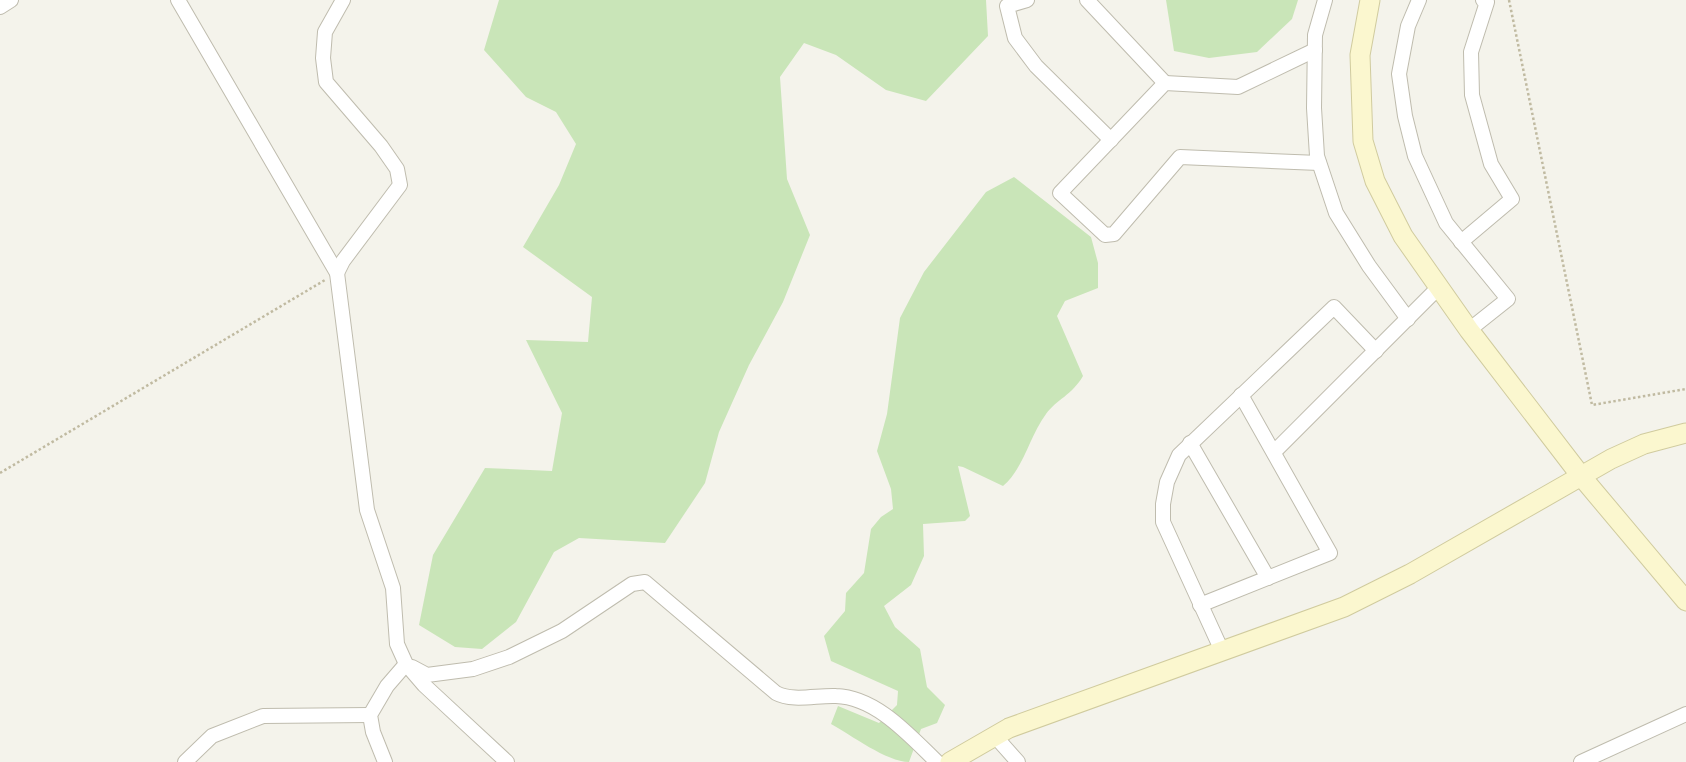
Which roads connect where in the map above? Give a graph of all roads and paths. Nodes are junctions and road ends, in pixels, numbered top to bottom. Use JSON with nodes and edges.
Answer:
{"nodes":[{"id":1,"x":11,"y":0,"type":"edge"},
{"id":2,"x":178,"y":0,"type":"edge"},
{"id":3,"x":343,"y":0,"type":"edge"},
{"id":4,"x":1027,"y":0,"type":"edge"},
{"id":5,"x":1087,"y":0,"type":"edge"},
{"id":6,"x":1325,"y":0,"type":"edge"},
{"id":7,"x":1370,"y":0,"type":"edge"},
{"id":8,"x":1419,"y":0,"type":"edge"},
{"id":9,"x":1483,"y":0,"type":"edge"},
{"id":10,"x":1509,"y":0,"type":"edge"},
{"id":11,"x":0,"y":7,"type":"edge"},
{"id":12,"x":1315,"y":50,"type":"junction"},
{"id":13,"x":1165,"y":82,"type":"junction"},
{"id":14,"x":1110,"y":140,"type":"junction"},
{"id":15,"x":1319,"y":163,"type":"junction"},
{"id":16,"x":1461,"y":242,"type":"junction"},
{"id":17,"x":337,"y":273,"type":"junction"},
{"id":18,"x":1438,"y":288,"type":"junction"},
{"id":19,"x":1408,"y":319,"type":"junction"},
{"id":20,"x":1469,"y":330,"type":"junction"},
{"id":21,"x":1376,"y":351,"type":"junction"},
{"id":22,"x":1686,"y":390,"type":"edge"},
{"id":23,"x":1241,"y":395,"type":"junction"},
{"id":24,"x":1686,"y":433,"type":"edge"},
{"id":25,"x":1190,"y":443,"type":"junction"},
{"id":26,"x":1274,"y":452,"type":"junction"},
{"id":27,"x":0,"y":473,"type":"edge"},
{"id":28,"x":1581,"y":476,"type":"junction"},
{"id":29,"x":1268,"y":578,"type":"junction"},
{"id":30,"x":1686,"y":602,"type":"edge"},
{"id":31,"x":1200,"y":605,"type":"junction"},
{"id":32,"x":1222,"y":651,"type":"junction"},
{"id":33,"x":406,"y":664,"type":"junction"},
{"id":34,"x":1686,"y":714,"type":"edge"},
{"id":35,"x":370,"y":715,"type":"junction"},
{"id":36,"x":994,"y":735,"type":"junction"},
{"id":37,"x":1591,"y":760,"type":"edge"},
{"id":38,"x":185,"y":762,"type":"edge"},
{"id":39,"x":385,"y":762,"type":"edge"},
{"id":40,"x":507,"y":762,"type":"edge"},
{"id":41,"x":937,"y":762,"type":"edge"},
{"id":42,"x":950,"y":762,"type":"edge"},
{"id":43,"x":1018,"y":762,"type":"edge"}],
"edges":[{"from":1,"to":11,"type":"street"},
{"from":2,"to":17,"type":"street"},
{"from":3,"to":17,"type":"street"},
{"from":4,"to":14,"type":"street"},
{"from":5,"to":13,"type":"street"},
{"from":6,"to":12,"type":"street"},
{"from":7,"to":18,"type":"street"},
{"from":8,"to":16,"type":"street"},
{"from":9,"to":16,"type":"street"},
{"from":10,"to":22,"type":"path"},
{"from":12,"to":13,"type":"street"},
{"from":12,"to":15,"type":"street"},
{"from":13,"to":14,"type":"street"},
{"from":14,"to":15,"type":"street"},
{"from":15,"to":19,"type":"street"},
{"from":16,"to":20,"type":"street"},
{"from":17,"to":27,"type":"path"},
{"from":17,"to":33,"type":"street"},
{"from":18,"to":19,"type":"street"},
{"from":18,"to":20,"type":"street"},
{"from":19,"to":21,"type":"street"},
{"from":20,"to":28,"type":"street"},
{"from":21,"to":23,"type":"street"},
{"from":21,"to":26,"type":"street"},
{"from":23,"to":25,"type":"street"},
{"from":23,"to":26,"type":"street"},
{"from":24,"to":28,"type":"street"},
{"from":25,"to":29,"type":"street"},
{"from":25,"to":31,"type":"street"},
{"from":26,"to":29,"type":"street"},
{"from":28,"to":30,"type":"street"},
{"from":28,"to":32,"type":"street"},
{"from":29,"to":31,"type":"street"},
{"from":31,"to":32,"type":"street"},
{"from":32,"to":36,"type":"street"},
{"from":33,"to":35,"type":"street"},
{"from":33,"to":40,"type":"street"},
{"from":33,"to":41,"type":"street"},
{"from":34,"to":37,"type":"street"},
{"from":35,"to":38,"type":"street"},
{"from":35,"to":39,"type":"street"},
{"from":36,"to":42,"type":"street"},
{"from":36,"to":43,"type":"street"}]}
